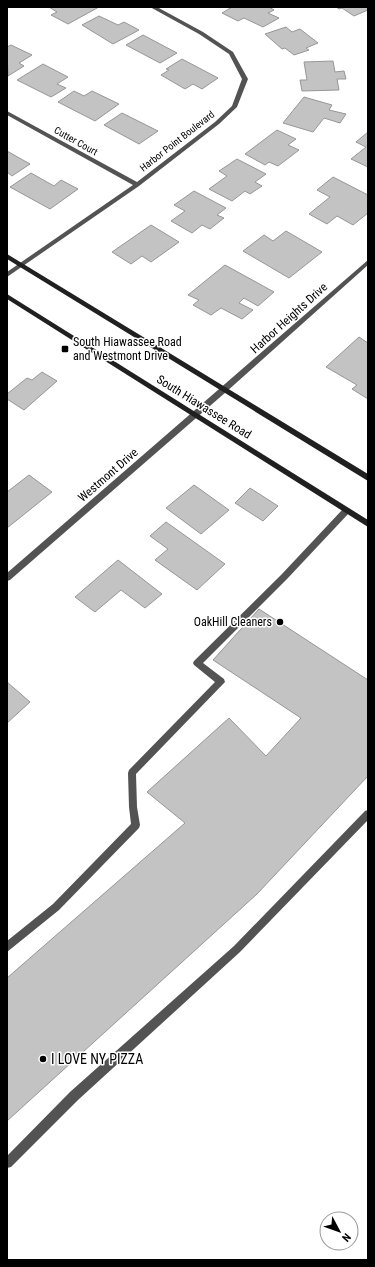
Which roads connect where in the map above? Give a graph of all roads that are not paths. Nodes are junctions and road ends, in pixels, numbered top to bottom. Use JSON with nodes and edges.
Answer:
{"nodes":[{"id":1,"x":153,"y":7,"type":"edge"},
{"id":2,"x":7,"y":113,"type":"edge"},
{"id":3,"x":137,"y":185,"type":"junction"},
{"id":4,"x":7,"y":256,"type":"edge"},
{"id":5,"x":368,"y":262,"type":"edge"},
{"id":6,"x":21,"y":265,"type":"junction"},
{"id":7,"x":7,"y":275,"type":"edge"},
{"id":8,"x":7,"y":296,"type":"edge"},
{"id":9,"x":224,"y":390,"type":"junction"},
{"id":10,"x":196,"y":414,"type":"junction"},
{"id":11,"x":368,"y":478,"type":"edge"},
{"id":12,"x":346,"y":511,"type":"junction"},
{"id":13,"x":368,"y":524,"type":"edge"},
{"id":14,"x":7,"y":578,"type":"edge"},
{"id":15,"x":368,"y":814,"type":"edge"},
{"id":16,"x":7,"y":947,"type":"edge"},
{"id":17,"x":7,"y":1163,"type":"edge"}],
"edges":[{"from":1,"to":3,"type":"street","name":"Harbor Point Boulevard"},
{"from":2,"to":3,"type":"street","name":"Cutter Court"},
{"from":3,"to":6,"type":"street","name":"Harbor Point Boulevard"},
{"from":4,"to":6,"type":"street","name":"South Hiawassee Road"},
{"from":5,"to":9,"type":"street","name":"Harbor Heights Drive"},
{"from":6,"to":7,"type":"street","name":"Harbor Point Boulevard"},
{"from":6,"to":9,"type":"street","name":"South Hiawassee Road"},
{"from":8,"to":10,"type":"street","name":"South Hiawassee Road"},
{"from":9,"to":10,"type":"street","name":"Westmont Drive"},
{"from":9,"to":11,"type":"street","name":"South Hiawassee Road"},
{"from":10,"to":12,"type":"street","name":"South Hiawassee Road"},
{"from":10,"to":14,"type":"street","name":"Westmont Drive"},
{"from":12,"to":13,"type":"street","name":"South Hiawassee Road"},
{"from":12,"to":16,"type":"street"},
{"from":15,"to":17,"type":"street"}]}
